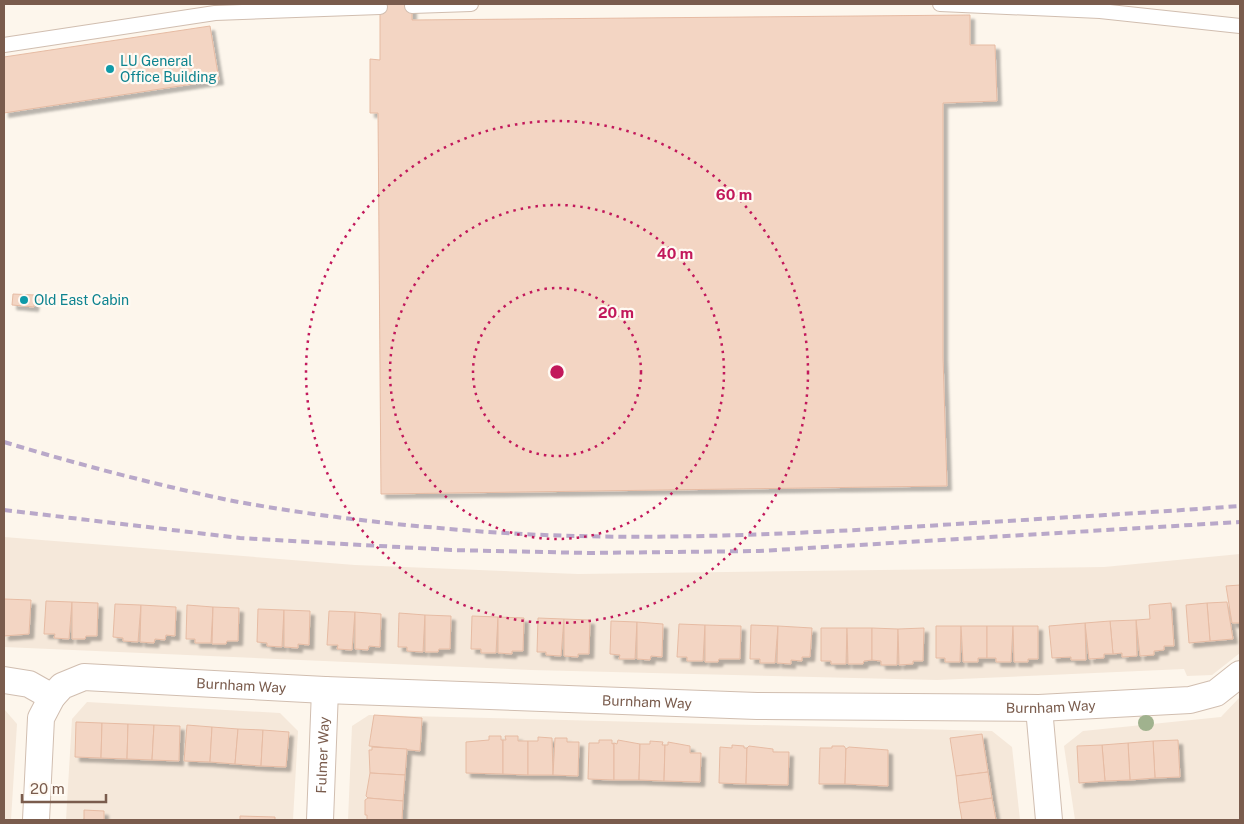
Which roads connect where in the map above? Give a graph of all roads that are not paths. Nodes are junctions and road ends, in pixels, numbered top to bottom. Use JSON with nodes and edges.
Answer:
{"nodes":[{"id":1,"x":471,"y":4,"type":"edge"},
{"id":2,"x":940,"y":4,"type":"edge"},
{"id":3,"x":412,"y":6,"type":"dead end"},
{"id":4,"x":380,"y":7,"type":"dead end"},
{"id":5,"x":1240,"y":26,"type":"edge"},
{"id":6,"x":4,"y":45,"type":"edge"},
{"id":7,"x":1240,"y":674,"type":"edge"},
{"id":8,"x":4,"y":680,"type":"edge"},
{"id":9,"x":325,"y":690,"type":"junction"},
{"id":10,"x":52,"y":697,"type":"junction"},
{"id":11,"x":1038,"y":708,"type":"junction"},
{"id":12,"x":36,"y":820,"type":"edge"},
{"id":13,"x":320,"y":820,"type":"edge"},
{"id":14,"x":1049,"y":820,"type":"edge"}],
"edges":[{"from":1,"to":3,"type":"lane"},
{"from":2,"to":5,"type":"lane"},
{"from":4,"to":6,"type":"lane"},
{"from":7,"to":11,"type":"street","name":"Burnham Way"},
{"from":8,"to":10,"type":"street"},
{"from":9,"to":10,"type":"street","name":"Burnham Way"},
{"from":9,"to":11,"type":"street","name":"Burnham Way"},
{"from":9,"to":13,"type":"street","name":"Fulmer Way"},
{"from":10,"to":12,"type":"street","name":"Burnham Way"},
{"from":11,"to":14,"type":"street"}]}
